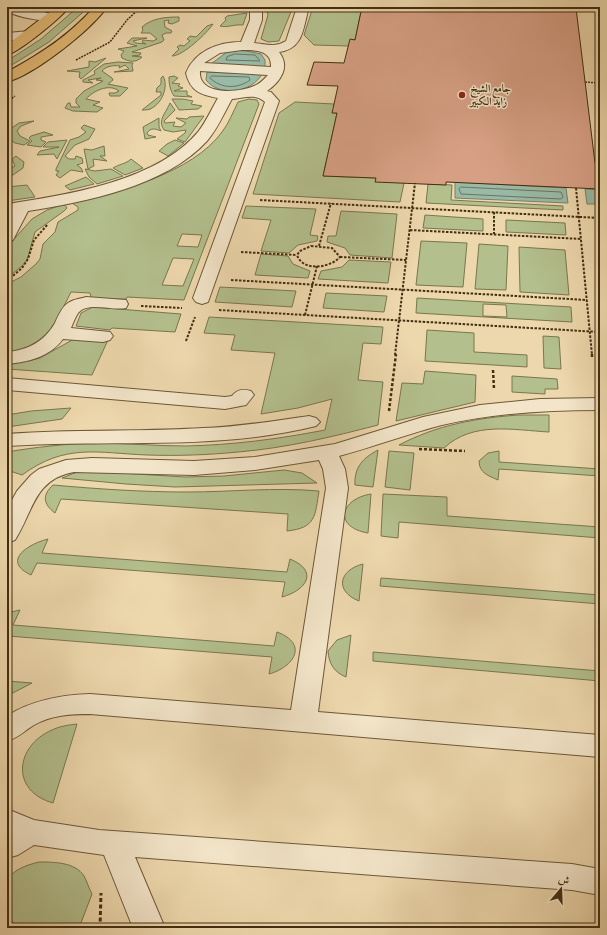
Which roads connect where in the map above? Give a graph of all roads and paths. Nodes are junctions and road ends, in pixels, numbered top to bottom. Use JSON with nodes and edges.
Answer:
{"nodes":[{"id":1,"x":15,"y":7,"type":"edge"},
{"id":2,"x":63,"y":7,"type":"edge"},
{"id":3,"x":101,"y":7,"type":"edge"},
{"id":4,"x":256,"y":7,"type":"edge"},
{"id":5,"x":303,"y":7,"type":"edge"},
{"id":6,"x":53,"y":17,"type":"junction"},
{"id":7,"x":30,"y":35,"type":"junction"},
{"id":8,"x":7,"y":37,"type":"edge"},
{"id":9,"x":246,"y":46,"type":"junction"},
{"id":10,"x":269,"y":50,"type":"junction"},
{"id":11,"x":7,"y":51,"type":"edge"},
{"id":12,"x":195,"y":67,"type":"junction"},
{"id":13,"x":278,"y":71,"type":"junction"},
{"id":14,"x":7,"y":78,"type":"edge"},
{"id":15,"x":585,"y":82,"type":"dead end"},
{"id":16,"x":600,"y":83,"type":"edge"},
{"id":17,"x":251,"y":92,"type":"junction"},
{"id":18,"x":227,"y":95,"type":"junction"},
{"id":19,"x":415,"y":183,"type":"dead end"},
{"id":20,"x":576,"y":188,"type":"dead end"},
{"id":21,"x":237,"y":199,"type":"junction"},
{"id":22,"x":58,"y":200,"type":"junction"},
{"id":23,"x":331,"y":203,"type":"junction"},
{"id":24,"x":14,"y":208,"type":"edge"},
{"id":25,"x":412,"y":208,"type":"junction"},
{"id":26,"x":494,"y":212,"type":"junction"},
{"id":27,"x":579,"y":217,"type":"junction"},
{"id":28,"x":600,"y":218,"type":"edge"},
{"id":29,"x":410,"y":230,"type":"junction"},
{"id":30,"x":494,"y":234,"type":"junction"},
{"id":31,"x":7,"y":236,"type":"edge"},
{"id":32,"x":581,"y":239,"type":"junction"},
{"id":33,"x":319,"y":246,"type":"junction"},
{"id":34,"x":219,"y":251,"type":"junction"},
{"id":35,"x":297,"y":254,"type":"junction"},
{"id":36,"x":340,"y":257,"type":"junction"},
{"id":37,"x":406,"y":260,"type":"junction"},
{"id":38,"x":317,"y":266,"type":"junction"},
{"id":39,"x":208,"y":279,"type":"junction"},
{"id":40,"x":7,"y":280,"type":"edge"},
{"id":41,"x":312,"y":285,"type":"junction"},
{"id":42,"x":403,"y":290,"type":"junction"},
{"id":43,"x":202,"y":298,"type":"dead end"},
{"id":44,"x":587,"y":300,"type":"junction"},
{"id":45,"x":119,"y":304,"type":"joint"},
{"id":46,"x":190,"y":308,"type":"dead end"},
{"id":47,"x":213,"y":310,"type":"dead end"},
{"id":48,"x":305,"y":315,"type":"junction"},
{"id":49,"x":399,"y":321,"type":"junction"},
{"id":50,"x":590,"y":332,"type":"junction"},
{"id":51,"x":600,"y":332,"type":"edge"},
{"id":52,"x":59,"y":333,"type":"junction"},
{"id":53,"x":103,"y":336,"type":"dead end"},
{"id":54,"x":7,"y":358,"type":"edge"},
{"id":55,"x":592,"y":358,"type":"dead end"},
{"id":56,"x":7,"y":384,"type":"edge"},
{"id":57,"x":244,"y":395,"type":"dead end"},
{"id":58,"x":600,"y":404,"type":"edge"},
{"id":59,"x":309,"y":422,"type":"dead end"},
{"id":60,"x":387,"y":435,"type":"junction"},
{"id":61,"x":7,"y":440,"type":"edge"},
{"id":62,"x":466,"y":451,"type":"dead end"},
{"id":63,"x":326,"y":452,"type":"junction"},
{"id":64,"x":7,"y":535,"type":"edge"},
{"id":65,"x":304,"y":722,"type":"junction"},
{"id":66,"x":7,"y":732,"type":"edge"},
{"id":67,"x":600,"y":746,"type":"edge"},
{"id":68,"x":15,"y":833,"type":"edge"},
{"id":69,"x":114,"y":843,"type":"junction"},
{"id":70,"x":600,"y":882,"type":"edge"},
{"id":71,"x":149,"y":928,"type":"edge"}],
"edges":[{"from":1,"to":6,"type":"lane"},
{"from":2,"to":6,"type":"main road"},
{"from":3,"to":14,"type":"main road"},
{"from":4,"to":9,"type":"lane"},
{"from":5,"to":10,"type":"lane"},
{"from":6,"to":7,"type":"main road"},
{"from":7,"to":8,"type":"lane"},
{"from":7,"to":11,"type":"main road"},
{"from":9,"to":10,"type":"lane"},
{"from":9,"to":12,"type":"lane"},
{"from":10,"to":13,"type":"lane"},
{"from":12,"to":13,"type":"lane"},
{"from":12,"to":18,"type":"lane"},
{"from":13,"to":17,"type":"lane"},
{"from":15,"to":16,"type":"path"},
{"from":17,"to":18,"type":"lane"},
{"from":17,"to":21,"type":"lane"},
{"from":18,"to":22,"type":"lane"},
{"from":19,"to":25,"type":"path"},
{"from":20,"to":27,"type":"path"},
{"from":21,"to":23,"type":"path"},
{"from":21,"to":34,"type":"lane"},
{"from":22,"to":24,"type":"lane"},
{"from":22,"to":40,"type":"path"},
{"from":23,"to":25,"type":"path"},
{"from":23,"to":33,"type":"path"},
{"from":24,"to":31,"type":"lane"},
{"from":25,"to":26,"type":"path"},
{"from":25,"to":29,"type":"path"},
{"from":26,"to":27,"type":"path"},
{"from":26,"to":30,"type":"path"},
{"from":27,"to":28,"type":"path"},
{"from":27,"to":32,"type":"path"},
{"from":29,"to":30,"type":"path"},
{"from":29,"to":37,"type":"path"},
{"from":30,"to":32,"type":"path"},
{"from":32,"to":44,"type":"path"},
{"from":33,"to":35,"type":"path"},
{"from":33,"to":36,"type":"path"},
{"from":34,"to":35,"type":"path"},
{"from":34,"to":39,"type":"lane"},
{"from":35,"to":38,"type":"path"},
{"from":36,"to":37,"type":"path"},
{"from":36,"to":38,"type":"path"},
{"from":37,"to":42,"type":"path"},
{"from":38,"to":41,"type":"path"},
{"from":39,"to":41,"type":"path"},
{"from":39,"to":43,"type":"lane"},
{"from":41,"to":42,"type":"path"},
{"from":41,"to":48,"type":"path"},
{"from":42,"to":44,"type":"path"},
{"from":42,"to":49,"type":"path"},
{"from":44,"to":50,"type":"path"},
{"from":45,"to":46,"type":"path"},
{"from":45,"to":52,"type":"lane"},
{"from":47,"to":48,"type":"path"},
{"from":48,"to":49,"type":"path"},
{"from":49,"to":50,"type":"path"},
{"from":49,"to":60,"type":"path"},
{"from":50,"to":51,"type":"path"},
{"from":50,"to":55,"type":"path"},
{"from":52,"to":53,"type":"lane"},
{"from":52,"to":54,"type":"lane"},
{"from":56,"to":57,"type":"lane"},
{"from":58,"to":60,"type":"lane"},
{"from":59,"to":61,"type":"lane"},
{"from":60,"to":62,"type":"path"},
{"from":60,"to":63,"type":"lane"},
{"from":63,"to":64,"type":"lane"},
{"from":63,"to":65,"type":"lane"},
{"from":65,"to":66,"type":"lane"},
{"from":65,"to":67,"type":"lane"},
{"from":68,"to":69,"type":"lane"},
{"from":69,"to":70,"type":"lane"},
{"from":69,"to":71,"type":"lane"}]}
